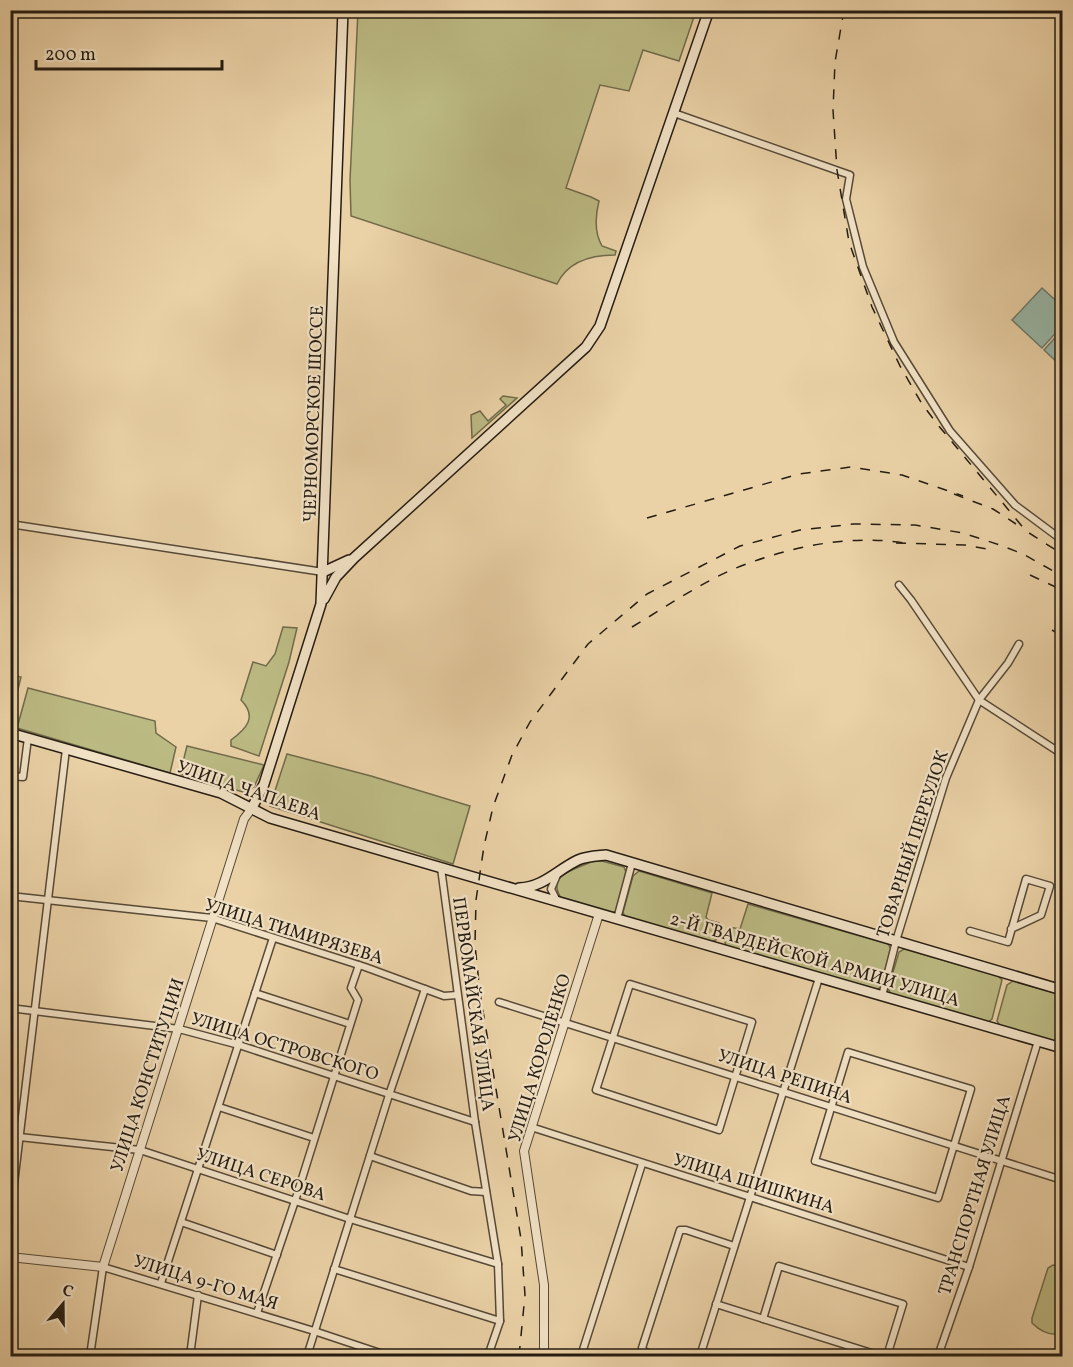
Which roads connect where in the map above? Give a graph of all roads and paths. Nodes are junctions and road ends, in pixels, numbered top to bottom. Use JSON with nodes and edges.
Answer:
{"nodes":[{"id":1,"x":343,"y":10,"type":"edge"},
{"id":2,"x":709,"y":10,"type":"edge"},
{"id":3,"x":674,"y":113,"type":"junction"},
{"id":4,"x":10,"y":524,"type":"edge"},
{"id":5,"x":1062,"y":540,"type":"edge"},
{"id":6,"x":354,"y":558,"type":"junction"},
{"id":7,"x":323,"y":572,"type":"junction"},
{"id":8,"x":899,"y":585,"type":"dead end"},
{"id":9,"x":321,"y":604,"type":"junction"},
{"id":10,"x":1019,"y":644,"type":"dead end"},
{"id":11,"x":979,"y":700,"type":"junction"},
{"id":12,"x":10,"y":733,"type":"edge"},
{"id":13,"x":28,"y":738,"type":"junction"},
{"id":14,"x":66,"y":749,"type":"junction"},
{"id":15,"x":1062,"y":754,"type":"edge"},
{"id":16,"x":10,"y":776,"type":"edge"},
{"id":17,"x":264,"y":784,"type":"junction"},
{"id":18,"x":252,"y":808,"type":"junction"},
{"id":19,"x":298,"y":826,"type":"junction"},
{"id":20,"x":632,"y":863,"type":"junction"},
{"id":21,"x":441,"y":868,"type":"junction"},
{"id":22,"x":559,"y":872,"type":"junction"},
{"id":23,"x":508,"y":888,"type":"junction"},
{"id":24,"x":10,"y":896,"type":"edge"},
{"id":25,"x":49,"y":900,"type":"junction"},
{"id":26,"x":558,"y":902,"type":"junction"},
{"id":27,"x":599,"y":914,"type":"junction"},
{"id":28,"x":212,"y":918,"type":"junction"},
{"id":29,"x":617,"y":919,"type":"junction"},
{"id":30,"x":1011,"y":929,"type":"junction"},
{"id":31,"x":970,"y":931,"type":"dead end"},
{"id":32,"x":273,"y":938,"type":"junction"},
{"id":33,"x":896,"y":941,"type":"junction"},
{"id":34,"x":359,"y":965,"type":"junction"},
{"id":35,"x":819,"y":978,"type":"junction"},
{"id":36,"x":425,"y":988,"type":"junction"},
{"id":37,"x":1062,"y":990,"type":"edge"},
{"id":38,"x":255,"y":993,"type":"junction"},
{"id":39,"x":458,"y":995,"type":"junction"},
{"id":40,"x":882,"y":996,"type":"junction"},
{"id":41,"x":499,"y":1002,"type":"dead end"},
{"id":42,"x":10,"y":1008,"type":"edge"},
{"id":43,"x":35,"y":1011,"type":"junction"},
{"id":44,"x":566,"y":1023,"type":"junction"},
{"id":45,"x":350,"y":1024,"type":"junction"},
{"id":46,"x":178,"y":1029,"type":"junction"},
{"id":47,"x":612,"y":1037,"type":"junction"},
{"id":48,"x":1038,"y":1041,"type":"junction"},
{"id":49,"x":238,"y":1045,"type":"junction"},
{"id":50,"x":1062,"y":1048,"type":"edge"},
{"id":51,"x":333,"y":1076,"type":"junction"},
{"id":52,"x":736,"y":1077,"type":"junction"},
{"id":53,"x":783,"y":1091,"type":"junction"},
{"id":54,"x":389,"y":1095,"type":"junction"},
{"id":55,"x":219,"y":1107,"type":"junction"},
{"id":56,"x":831,"y":1107,"type":"junction"},
{"id":57,"x":475,"y":1122,"type":"junction"},
{"id":58,"x":531,"y":1127,"type":"junction"},
{"id":59,"x":10,"y":1136,"type":"edge"},
{"id":60,"x":21,"y":1137,"type":"junction"},
{"id":61,"x":314,"y":1138,"type":"junction"},
{"id":62,"x":954,"y":1146,"type":"junction"},
{"id":63,"x":140,"y":1150,"type":"junction"},
{"id":64,"x":370,"y":1156,"type":"junction"},
{"id":65,"x":1000,"y":1160,"type":"junction"},
{"id":66,"x":642,"y":1164,"type":"junction"},
{"id":67,"x":199,"y":1169,"type":"junction"},
{"id":68,"x":1062,"y":1180,"type":"edge"},
{"id":69,"x":486,"y":1192,"type":"junction"},
{"id":70,"x":749,"y":1197,"type":"junction"},
{"id":71,"x":295,"y":1200,"type":"junction"},
{"id":72,"x":10,"y":1217,"type":"edge"},
{"id":73,"x":350,"y":1219,"type":"junction"},
{"id":74,"x":181,"y":1222,"type":"junction"},
{"id":75,"x":734,"y":1246,"type":"junction"},
{"id":76,"x":277,"y":1255,"type":"junction"},
{"id":77,"x":10,"y":1257,"type":"edge"},
{"id":78,"x":498,"y":1264,"type":"junction"},
{"id":79,"x":103,"y":1267,"type":"junction"},
{"id":80,"x":969,"y":1267,"type":"junction"},
{"id":81,"x":334,"y":1269,"type":"junction"},
{"id":82,"x":161,"y":1283,"type":"junction"},
{"id":83,"x":198,"y":1295,"type":"junction"},
{"id":84,"x":716,"y":1304,"type":"junction"},
{"id":85,"x":257,"y":1313,"type":"junction"},
{"id":86,"x":763,"y":1319,"type":"junction"},
{"id":87,"x":500,"y":1321,"type":"junction"},
{"id":88,"x":314,"y":1331,"type":"junction"},
{"id":89,"x":90,"y":1356,"type":"edge"},
{"id":90,"x":190,"y":1356,"type":"edge"},
{"id":91,"x":307,"y":1356,"type":"edge"},
{"id":92,"x":389,"y":1356,"type":"edge"},
{"id":93,"x":488,"y":1356,"type":"edge"},
{"id":94,"x":544,"y":1356,"type":"edge"},
{"id":95,"x":581,"y":1356,"type":"edge"},
{"id":96,"x":658,"y":1356,"type":"edge"},
{"id":97,"x":700,"y":1356,"type":"edge"},
{"id":98,"x":881,"y":1356,"type":"edge"},
{"id":99,"x":887,"y":1356,"type":"edge"},
{"id":100,"x":938,"y":1356,"type":"edge"}],
"edges":[{"from":1,"to":7,"type":"main road","name":"ЧЕРНОМОРСКОЕ ШОССЕ"},
{"from":2,"to":3,"type":"main road"},
{"from":3,"to":5,"type":"street"},
{"from":3,"to":6,"type":"main road"},
{"from":4,"to":7,"type":"street"},
{"from":6,"to":7,"type":"main road"},
{"from":6,"to":9,"type":"main road"},
{"from":7,"to":9,"type":"main road","name":"ЧЕРНОМОРСКОЕ ШОССЕ"},
{"from":8,"to":11,"type":"street"},
{"from":9,"to":17,"type":"main road","name":"ЧЕРНОМОРСКОЕ ШОССЕ"},
{"from":10,"to":11,"type":"street","name":"ТОВАРНЫЙ ПЕРЕУЛОК"},
{"from":11,"to":15,"type":"street"},
{"from":11,"to":33,"type":"street","name":"ТОВАРНЫЙ ПЕРЕУЛОК"},
{"from":12,"to":13,"type":"main road","name":"УЛИЦА ЧАПАЕВА"},
{"from":13,"to":14,"type":"main road","name":"УЛИЦА ЧАПАЕВА"},
{"from":13,"to":16,"type":"street"},
{"from":14,"to":18,"type":"main road","name":"УЛИЦА ЧАПАЕВА"},
{"from":14,"to":25,"type":"street"},
{"from":17,"to":18,"type":"main road","name":"ЧЕРНОМОРСКОЕ ШОССЕ"},
{"from":17,"to":19,"type":"main road"},
{"from":18,"to":19,"type":"main road","name":"УЛИЦА ЧАПАЕВА"},
{"from":18,"to":28,"type":"street","name":"УЛИЦА КОНСТИТУЦИИ"},
{"from":19,"to":21,"type":"main road","name":"УЛИЦА ЧАПАЕВА"},
{"from":20,"to":22,"type":"main road"},
{"from":20,"to":29,"type":"street"},
{"from":20,"to":33,"type":"main road"},
{"from":21,"to":23,"type":"main road","name":"УЛИЦА ЧАПАЕВА"},
{"from":21,"to":39,"type":"street","name":"ПЕРВОМАЙСКАЯ УЛИЦА"},
{"from":22,"to":23,"type":"main road"},
{"from":22,"to":26,"type":"street"},
{"from":23,"to":26,"type":"main road","name":"2-Й ГВАРДЕЙСКОЙ АРМИИ УЛИЦА"},
{"from":24,"to":25,"type":"street","name":"УЛИЦА ТИМИРЯЗЕВА"},
{"from":25,"to":28,"type":"street","name":"УЛИЦА ТИМИРЯЗЕВА"},
{"from":25,"to":43,"type":"street"},
{"from":26,"to":27,"type":"main road","name":"2-Й ГВАРДЕЙСКОЙ АРМИИ УЛИЦА"},
{"from":27,"to":29,"type":"main road","name":"2-Й ГВАРДЕЙСКОЙ АРМИИ УЛИЦА"},
{"from":27,"to":44,"type":"street","name":"УЛИЦА КОРОЛЕНКО"},
{"from":28,"to":32,"type":"street","name":"УЛИЦА ТИМИРЯЗЕВА"},
{"from":28,"to":46,"type":"street","name":"УЛИЦА КОНСТИТУЦИИ"},
{"from":29,"to":35,"type":"main road","name":"2-Й ГВАРДЕЙСКОЙ АРМИИ УЛИЦА"},
{"from":30,"to":30,"type":"street"},
{"from":30,"to":31,"type":"street"},
{"from":32,"to":34,"type":"street","name":"УЛИЦА ТИМИРЯЗЕВА"},
{"from":32,"to":38,"type":"street"},
{"from":33,"to":37,"type":"main road"},
{"from":33,"to":40,"type":"street","name":"ТОВАРНЫЙ ПЕРЕУЛОК"},
{"from":34,"to":36,"type":"street","name":"УЛИЦА ТИМИРЯЗЕВА"},
{"from":34,"to":45,"type":"street"},
{"from":35,"to":40,"type":"main road","name":"2-Й ГВАРДЕЙСКОЙ АРМИИ УЛИЦА"},
{"from":35,"to":53,"type":"street"},
{"from":36,"to":39,"type":"street","name":"УЛИЦА ТИМИРЯЗЕВА"},
{"from":36,"to":54,"type":"street"},
{"from":38,"to":45,"type":"street"},
{"from":38,"to":49,"type":"street"},
{"from":39,"to":57,"type":"street","name":"ПЕРВОМАЙСКАЯ УЛИЦА"},
{"from":40,"to":48,"type":"main road","name":"2-Й ГВАРДЕЙСКОЙ АРМИИ УЛИЦА"},
{"from":41,"to":44,"type":"street","name":"УЛИЦА РЕПИНА"},
{"from":42,"to":43,"type":"street","name":"УЛИЦА ОСТРОВСКОГО"},
{"from":43,"to":46,"type":"street","name":"УЛИЦА ОСТРОВСКОГО"},
{"from":43,"to":60,"type":"street"},
{"from":44,"to":47,"type":"street","name":"УЛИЦА РЕПИНА"},
{"from":44,"to":58,"type":"street","name":"УЛИЦА КОРОЛЕНКО"},
{"from":45,"to":51,"type":"street"},
{"from":46,"to":49,"type":"street","name":"УЛИЦА ОСТРОВСКОГО"},
{"from":46,"to":63,"type":"street","name":"УЛИЦА КОНСТИТУЦИИ"},
{"from":47,"to":52,"type":"street","name":"УЛИЦА РЕПИНА"},
{"from":47,"to":52,"type":"street"},
{"from":47,"to":52,"type":"street"},
{"from":48,"to":50,"type":"main road","name":"2-Й ГВАРДЕЙСКОЙ АРМИИ УЛИЦА"},
{"from":48,"to":65,"type":"street","name":"ТРАНСПОРТНАЯ УЛИЦА"},
{"from":49,"to":51,"type":"street","name":"УЛИЦА ОСТРОВСКОГО"},
{"from":49,"to":55,"type":"street"},
{"from":51,"to":54,"type":"street","name":"УЛИЦА ОСТРОВСКОГО"},
{"from":51,"to":61,"type":"street"},
{"from":52,"to":53,"type":"street","name":"УЛИЦА РЕПИНА"},
{"from":53,"to":56,"type":"street","name":"УЛИЦА РЕПИНА"},
{"from":53,"to":70,"type":"street"},
{"from":54,"to":57,"type":"street","name":"УЛИЦА ОСТРОВСКОГО"},
{"from":54,"to":64,"type":"street"},
{"from":55,"to":61,"type":"street"},
{"from":55,"to":67,"type":"street"},
{"from":56,"to":62,"type":"street","name":"УЛИЦА РЕПИНА"},
{"from":56,"to":62,"type":"street"},
{"from":56,"to":62,"type":"street"},
{"from":57,"to":69,"type":"street","name":"ПЕРВОМАЙСКАЯ УЛИЦА"},
{"from":58,"to":66,"type":"street","name":"УЛИЦА ШИШКИНА"},
{"from":58,"to":94,"type":"street","name":"УЛИЦА КОРОЛЕНКО"},
{"from":59,"to":60,"type":"street","name":"УЛИЦА СЕРОВА"},
{"from":60,"to":63,"type":"street","name":"УЛИЦА СЕРОВА"},
{"from":60,"to":72,"type":"street"},
{"from":61,"to":71,"type":"street"},
{"from":62,"to":65,"type":"street","name":"УЛИЦА РЕПИНА"},
{"from":63,"to":67,"type":"street","name":"УЛИЦА СЕРОВА"},
{"from":63,"to":79,"type":"street","name":"УЛИЦА КОНСТИТУЦИИ"},
{"from":64,"to":69,"type":"street"},
{"from":64,"to":73,"type":"street"},
{"from":65,"to":68,"type":"street","name":"УЛИЦА РЕПИНА"},
{"from":65,"to":80,"type":"street","name":"ТРАНСПОРТНАЯ УЛИЦА"},
{"from":66,"to":70,"type":"street","name":"УЛИЦА ШИШКИНА"},
{"from":66,"to":95,"type":"street"},
{"from":67,"to":71,"type":"street","name":"УЛИЦА СЕРОВА"},
{"from":67,"to":74,"type":"street"},
{"from":69,"to":78,"type":"street","name":"ПЕРВОМАЙСКАЯ УЛИЦА"},
{"from":70,"to":75,"type":"street"},
{"from":70,"to":80,"type":"street","name":"УЛИЦА ШИШКИНА"},
{"from":71,"to":73,"type":"street","name":"УЛИЦА СЕРОВА"},
{"from":71,"to":76,"type":"street"},
{"from":73,"to":78,"type":"street","name":"УЛИЦА СЕРОВА"},
{"from":73,"to":81,"type":"street"},
{"from":74,"to":76,"type":"street"},
{"from":74,"to":82,"type":"street"},
{"from":75,"to":84,"type":"street"},
{"from":75,"to":96,"type":"street"},
{"from":76,"to":85,"type":"street"},
{"from":77,"to":79,"type":"street","name":"УЛИЦА 9-ГО МАЯ"},
{"from":78,"to":87,"type":"street","name":"ПЕРВОМАЙСКАЯ УЛИЦА"},
{"from":79,"to":82,"type":"street","name":"УЛИЦА 9-ГО МАЯ"},
{"from":79,"to":89,"type":"street","name":"УЛИЦА КОНСТИТУЦИИ"},
{"from":80,"to":100,"type":"street","name":"ТРАНСПОРТНАЯ УЛИЦА"},
{"from":81,"to":87,"type":"street"},
{"from":81,"to":88,"type":"street"},
{"from":82,"to":83,"type":"street","name":"УЛИЦА 9-ГО МАЯ"},
{"from":83,"to":85,"type":"street","name":"УЛИЦА 9-ГО МАЯ"},
{"from":83,"to":90,"type":"street"},
{"from":84,"to":86,"type":"street"},
{"from":84,"to":97,"type":"street"},
{"from":85,"to":88,"type":"street","name":"УЛИЦА 9-ГО МАЯ"},
{"from":86,"to":98,"type":"street"},
{"from":86,"to":99,"type":"street"},
{"from":87,"to":93,"type":"street","name":"ПЕРВОМАЙСКАЯ УЛИЦА"},
{"from":88,"to":91,"type":"street"},
{"from":88,"to":92,"type":"street","name":"УЛИЦА 9-ГО МАЯ"}]}
